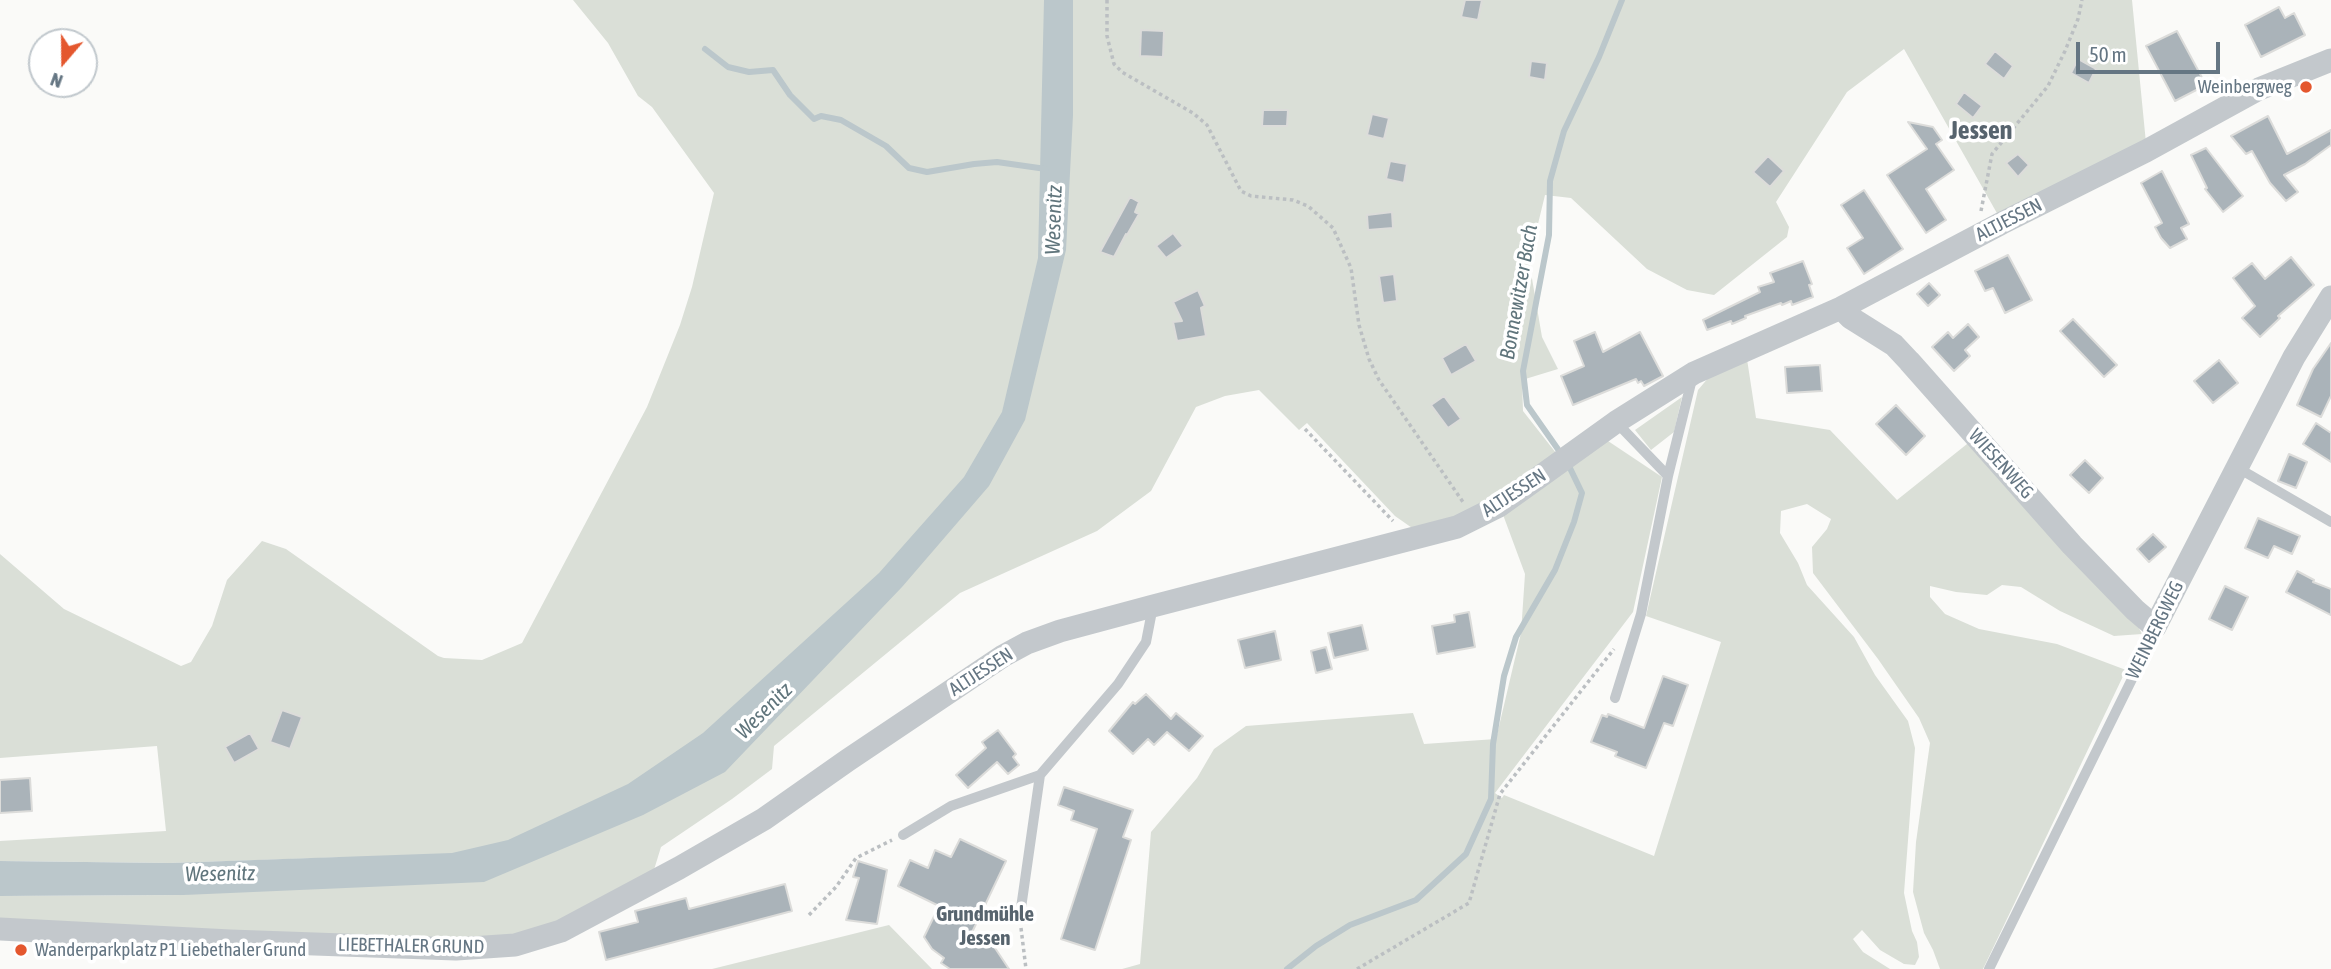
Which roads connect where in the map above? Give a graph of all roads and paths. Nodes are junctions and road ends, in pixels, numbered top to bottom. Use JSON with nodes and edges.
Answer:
{"nodes":[{"id":1,"x":1107,"y":0,"type":"edge"},
{"id":2,"x":2082,"y":0,"type":"edge"},
{"id":3,"x":2331,"y":60,"type":"edge"},
{"id":4,"x":1976,"y":237,"type":"junction"},
{"id":5,"x":2331,"y":297,"type":"edge"},
{"id":6,"x":1841,"y":308,"type":"junction"},
{"id":7,"x":1694,"y":373,"type":"junction"},
{"id":8,"x":1616,"y":422,"type":"junction"},
{"id":9,"x":1306,"y":429,"type":"dead end"},
{"id":10,"x":2238,"y":468,"type":"junction"},
{"id":11,"x":1668,"y":476,"type":"junction"},
{"id":12,"x":1474,"y":518,"type":"junction"},
{"id":13,"x":2331,"y":522,"type":"edge"},
{"id":14,"x":1411,"y":540,"type":"junction"},
{"id":15,"x":1153,"y":606,"type":"junction"},
{"id":16,"x":2155,"y":627,"type":"junction"},
{"id":17,"x":1616,"y":646,"type":"dead end"},
{"id":18,"x":1615,"y":698,"type":"dead end"},
{"id":19,"x":1040,"y":775,"type":"junction"},
{"id":20,"x":903,"y":835,"type":"joint"},
{"id":21,"x":679,"y":868,"type":"joint"},
{"id":22,"x":809,"y":915,"type":"dead end"},
{"id":23,"x":1020,"y":915,"type":"joint"},
{"id":24,"x":0,"y":929,"type":"edge"},
{"id":25,"x":1026,"y":969,"type":"edge"},
{"id":26,"x":1357,"y":969,"type":"edge"},
{"id":27,"x":1989,"y":969,"type":"edge"}],
"edges":[{"from":1,"to":12,"type":"path"},
{"from":2,"to":4,"type":"path"},
{"from":3,"to":4,"type":"street","name":"ALTJESSEN"},
{"from":4,"to":6,"type":"street","name":"ALTJESSEN"},
{"from":5,"to":10,"type":"street","name":"WEINBERGWEG"},
{"from":6,"to":7,"type":"street","name":"ALTJESSEN"},
{"from":6,"to":16,"type":"street","name":"WIESENWEG"},
{"from":7,"to":8,"type":"street","name":"ALTJESSEN"},
{"from":7,"to":11,"type":"lane"},
{"from":8,"to":11,"type":"lane"},
{"from":8,"to":12,"type":"street","name":"ALTJESSEN"},
{"from":9,"to":14,"type":"path"},
{"from":10,"to":13,"type":"lane"},
{"from":10,"to":16,"type":"street","name":"WEINBERGWEG"},
{"from":11,"to":18,"type":"lane"},
{"from":12,"to":14,"type":"street","name":"ALTJESSEN"},
{"from":14,"to":15,"type":"street","name":"ALTJESSEN"},
{"from":15,"to":19,"type":"lane"},
{"from":15,"to":21,"type":"street","name":"ALTJESSEN"},
{"from":16,"to":27,"type":"lane","name":"WEINBERGWEG"},
{"from":17,"to":26,"type":"path"},
{"from":19,"to":20,"type":"lane"},
{"from":19,"to":23,"type":"lane"},
{"from":20,"to":22,"type":"path"},
{"from":21,"to":24,"type":"street","name":"LIEBETHALER GRUND"},
{"from":23,"to":25,"type":"path"}]}
